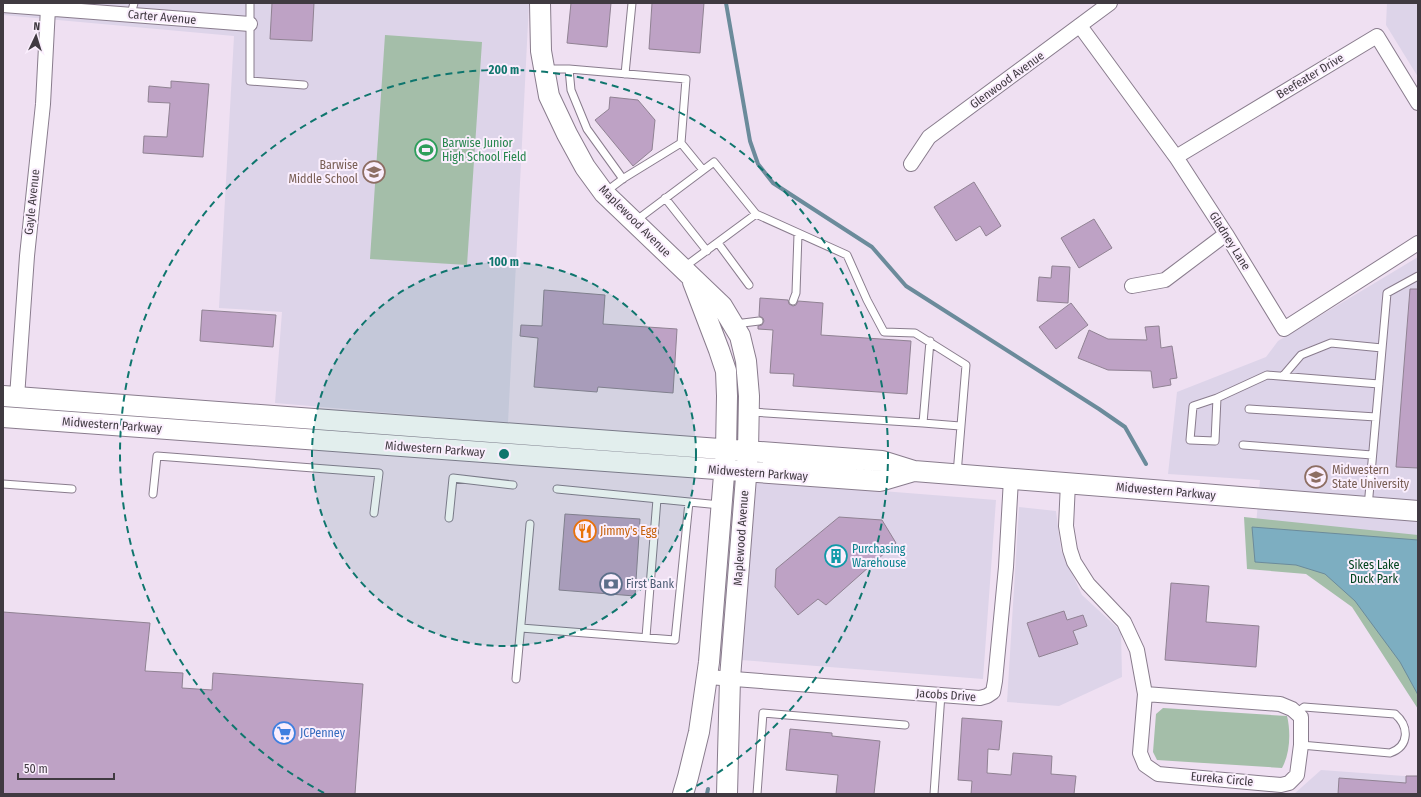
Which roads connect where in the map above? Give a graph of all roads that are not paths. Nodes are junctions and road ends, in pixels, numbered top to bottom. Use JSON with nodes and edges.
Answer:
{"nodes":[{"id":1,"x":250,"y":3,"type":"edge"},
{"id":2,"x":540,"y":3,"type":"edge"},
{"id":3,"x":632,"y":3,"type":"edge"},
{"id":4,"x":1110,"y":3,"type":"edge"},
{"id":5,"x":3,"y":5,"type":"edge"},
{"id":6,"x":94,"y":7,"type":"edge"},
{"id":7,"x":48,"y":8,"type":"junction"},
{"id":8,"x":132,"y":9,"type":"edge"},
{"id":9,"x":250,"y":24,"type":"junction"},
{"id":10,"x":1080,"y":26,"type":"junction"},
{"id":11,"x":544,"y":69,"type":"junction"},
{"id":12,"x":569,"y":69,"type":"junction"},
{"id":13,"x":625,"y":74,"type":"junction"},
{"id":14,"x":304,"y":85,"type":"dead end"},
{"id":15,"x":1418,"y":103,"type":"edge"},
{"id":16,"x":681,"y":143,"type":"junction"},
{"id":17,"x":1176,"y":157,"type":"junction"},
{"id":18,"x":912,"y":164,"type":"dead end"},
{"id":19,"x":703,"y":170,"type":"junction"},
{"id":20,"x":622,"y":179,"type":"junction"},
{"id":21,"x":604,"y":193,"type":"junction"},
{"id":22,"x":665,"y":198,"type":"junction"},
{"id":23,"x":756,"y":214,"type":"junction"},
{"id":24,"x":634,"y":222,"type":"junction"},
{"id":25,"x":798,"y":234,"type":"junction"},
{"id":26,"x":1226,"y":234,"type":"junction"},
{"id":27,"x":718,"y":243,"type":"junction"},
{"id":28,"x":1418,"y":243,"type":"edge"},
{"id":29,"x":707,"y":251,"type":"junction"},
{"id":30,"x":686,"y":272,"type":"junction"},
{"id":31,"x":1418,"y":276,"type":"edge"},
{"id":32,"x":749,"y":285,"type":"dead end"},
{"id":33,"x":1132,"y":286,"type":"dead end"},
{"id":34,"x":793,"y":301,"type":"dead end"},
{"id":35,"x":759,"y":321,"type":"dead end"},
{"id":36,"x":733,"y":324,"type":"junction"},
{"id":37,"x":930,"y":341,"type":"junction"},
{"id":38,"x":1382,"y":348,"type":"junction"},
{"id":39,"x":1283,"y":376,"type":"junction"},
{"id":40,"x":1379,"y":384,"type":"junction"},
{"id":41,"x":10,"y":396,"type":"edge"},
{"id":42,"x":1217,"y":398,"type":"junction"},
{"id":43,"x":122,"y":405,"type":"junction"},
{"id":44,"x":1249,"y":409,"type":"dead end"},
{"id":45,"x":749,"y":412,"type":"junction"},
{"id":46,"x":1376,"y":417,"type":"junction"},
{"id":47,"x":10,"y":418,"type":"edge"},
{"id":48,"x":923,"y":423,"type":"junction"},
{"id":49,"x":121,"y":426,"type":"junction"},
{"id":50,"x":960,"y":426,"type":"junction"},
{"id":51,"x":425,"y":427,"type":"junction"},
{"id":52,"x":1243,"y":445,"type":"dead end"},
{"id":53,"x":424,"y":448,"type":"junction"},
{"id":54,"x":726,"y":450,"type":"junction"},
{"id":55,"x":748,"y":452,"type":"junction"},
{"id":56,"x":1372,"y":455,"type":"junction"},
{"id":57,"x":724,"y":470,"type":"junction"},
{"id":58,"x":914,"y":471,"type":"junction"},
{"id":59,"x":746,"y":472,"type":"junction"},
{"id":60,"x":956,"y":474,"type":"junction"},
{"id":61,"x":1011,"y":478,"type":"junction"},
{"id":62,"x":1068,"y":483,"type":"junction"},
{"id":63,"x":3,"y":484,"type":"edge"},
{"id":64,"x":512,"y":485,"type":"dead end"},
{"id":65,"x":72,"y":488,"type":"dead end"},
{"id":66,"x":557,"y":489,"type":"dead end"},
{"id":67,"x":153,"y":494,"type":"dead end"},
{"id":68,"x":657,"y":499,"type":"junction"},
{"id":69,"x":689,"y":502,"type":"junction"},
{"id":70,"x":722,"y":506,"type":"junction"},
{"id":71,"x":1368,"y":507,"type":"junction"},
{"id":72,"x":1418,"y":511,"type":"edge"},
{"id":73,"x":374,"y":513,"type":"dead end"},
{"id":74,"x":449,"y":518,"type":"dead end"},
{"id":75,"x":530,"y":524,"type":"dead end"},
{"id":76,"x":521,"y":628,"type":"junction"},
{"id":77,"x":646,"y":637,"type":"junction"},
{"id":78,"x":708,"y":677,"type":"junction"},
{"id":79,"x":730,"y":678,"type":"junction"},
{"id":80,"x":516,"y":679,"type":"dead end"},
{"id":81,"x":941,"y":694,"type":"junction"},
{"id":82,"x":1145,"y":694,"type":"junction"},
{"id":83,"x":1296,"y":713,"type":"junction"},
{"id":84,"x":905,"y":725,"type":"dead end"},
{"id":85,"x":1300,"y":745,"type":"junction"},
{"id":86,"x":683,"y":794,"type":"edge"},
{"id":87,"x":727,"y":794,"type":"edge"},
{"id":88,"x":757,"y":794,"type":"edge"},
{"id":89,"x":934,"y":794,"type":"edge"}],
"edges":[{"from":1,"to":9,"type":"lane"},
{"from":2,"to":11,"type":"main road","name":"Maplewood Avenue"},
{"from":3,"to":13,"type":"lane"},
{"from":4,"to":10,"type":"street","name":"Glenwood Avenue"},
{"from":5,"to":7,"type":"street","name":"Carter Avenue"},
{"from":6,"to":7,"type":"street","name":"Carter Avenue"},
{"from":6,"to":8,"type":"street","name":"Carter Avenue"},
{"from":7,"to":41,"type":"street","name":"Gayle Avenue"},
{"from":8,"to":9,"type":"street","name":"Carter Avenue"},
{"from":9,"to":14,"type":"lane"},
{"from":10,"to":17,"type":"street","name":"Gladney Lane"},
{"from":10,"to":18,"type":"street","name":"Glenwood Avenue"},
{"from":11,"to":12,"type":"lane"},
{"from":11,"to":21,"type":"main road","name":"Maplewood Avenue"},
{"from":12,"to":13,"type":"lane"},
{"from":12,"to":20,"type":"lane"},
{"from":13,"to":16,"type":"lane"},
{"from":15,"to":17,"type":"street","name":"Beefeater Drive"},
{"from":16,"to":19,"type":"lane"},
{"from":16,"to":20,"type":"lane"},
{"from":17,"to":26,"type":"street","name":"Gladney Lane"},
{"from":19,"to":22,"type":"lane"},
{"from":19,"to":23,"type":"lane"},
{"from":20,"to":21,"type":"lane"},
{"from":21,"to":24,"type":"main road","name":"Maplewood Avenue"},
{"from":22,"to":24,"type":"lane"},
{"from":22,"to":29,"type":"lane"},
{"from":23,"to":25,"type":"lane"},
{"from":23,"to":27,"type":"lane"},
{"from":24,"to":30,"type":"main road","name":"Maplewood Avenue"},
{"from":25,"to":34,"type":"lane"},
{"from":25,"to":37,"type":"lane"},
{"from":26,"to":28,"type":"street","name":"Gladney Lane"},
{"from":26,"to":33,"type":"street"},
{"from":27,"to":29,"type":"lane"},
{"from":27,"to":32,"type":"lane"},
{"from":29,"to":30,"type":"lane"},
{"from":30,"to":36,"type":"main road","name":"Maplewood Avenue"},
{"from":30,"to":54,"type":"main road","name":"Maplewood Avenue"},
{"from":31,"to":38,"type":"lane"},
{"from":35,"to":36,"type":"lane"},
{"from":36,"to":45,"type":"main road","name":"Maplewood Avenue"},
{"from":37,"to":48,"type":"lane"},
{"from":37,"to":50,"type":"lane"},
{"from":38,"to":39,"type":"lane"},
{"from":38,"to":40,"type":"lane"},
{"from":39,"to":40,"type":"lane"},
{"from":39,"to":42,"type":"lane"},
{"from":40,"to":46,"type":"lane"},
{"from":41,"to":43,"type":"main road","name":"Midwestern Parkway"},
{"from":41,"to":47,"type":"main road"},
{"from":42,"to":42,"type":"lane"},
{"from":43,"to":49,"type":"main road"},
{"from":43,"to":51,"type":"main road","name":"Midwestern Parkway"},
{"from":44,"to":46,"type":"lane"},
{"from":45,"to":48,"type":"lane"},
{"from":45,"to":55,"type":"main road","name":"Maplewood Avenue"},
{"from":46,"to":56,"type":"lane"},
{"from":47,"to":49,"type":"main road","name":"Midwestern Parkway"},
{"from":48,"to":50,"type":"lane"},
{"from":49,"to":53,"type":"main road","name":"Midwestern Parkway"},
{"from":50,"to":60,"type":"lane"},
{"from":51,"to":53,"type":"main road"},
{"from":51,"to":54,"type":"main road","name":"Midwestern Parkway"},
{"from":52,"to":56,"type":"lane"},
{"from":53,"to":57,"type":"main road","name":"Midwestern Parkway"},
{"from":54,"to":55,"type":"main road","name":"Midwestern Parkway"},
{"from":54,"to":57,"type":"main road","name":"Maplewood Avenue"},
{"from":55,"to":58,"type":"main road","name":"Midwestern Parkway"},
{"from":55,"to":59,"type":"main road","name":"Maplewood Avenue"},
{"from":56,"to":71,"type":"lane"},
{"from":57,"to":59,"type":"main road","name":"Midwestern Parkway"},
{"from":57,"to":70,"type":"main road","name":"Maplewood Avenue"},
{"from":58,"to":59,"type":"main road","name":"Midwestern Parkway"},
{"from":58,"to":60,"type":"main road","name":"Midwestern Parkway"},
{"from":59,"to":79,"type":"main road","name":"Maplewood Avenue"},
{"from":60,"to":61,"type":"main road","name":"Midwestern Parkway"},
{"from":61,"to":62,"type":"main road","name":"Midwestern Parkway"},
{"from":61,"to":81,"type":"street","name":"Jacobs Drive"},
{"from":62,"to":71,"type":"main road","name":"Midwestern Parkway"},
{"from":62,"to":82,"type":"street","name":"Eureka Circle"},
{"from":63,"to":65,"type":"lane"},
{"from":64,"to":74,"type":"lane"},
{"from":66,"to":68,"type":"lane"},
{"from":67,"to":73,"type":"lane"},
{"from":68,"to":69,"type":"lane"},
{"from":68,"to":77,"type":"lane"},
{"from":69,"to":70,"type":"lane"},
{"from":69,"to":77,"type":"lane"},
{"from":70,"to":78,"type":"main road","name":"Maplewood Avenue"},
{"from":71,"to":72,"type":"main road","name":"Midwestern Parkway"},
{"from":75,"to":76,"type":"lane"},
{"from":76,"to":77,"type":"lane"},
{"from":76,"to":80,"type":"lane"},
{"from":78,"to":79,"type":"street","name":"Jacobs Drive"},
{"from":78,"to":86,"type":"main road","name":"Maplewood Avenue"},
{"from":79,"to":81,"type":"street","name":"Jacobs Drive"},
{"from":79,"to":87,"type":"main road","name":"Maplewood Avenue"},
{"from":81,"to":89,"type":"lane"},
{"from":82,"to":83,"type":"street"},
{"from":82,"to":85,"type":"street","name":"Eureka Circle"},
{"from":83,"to":85,"type":"street","name":"Eureka Circle"},
{"from":83,"to":85,"type":"lane"},
{"from":84,"to":88,"type":"lane"}]}
